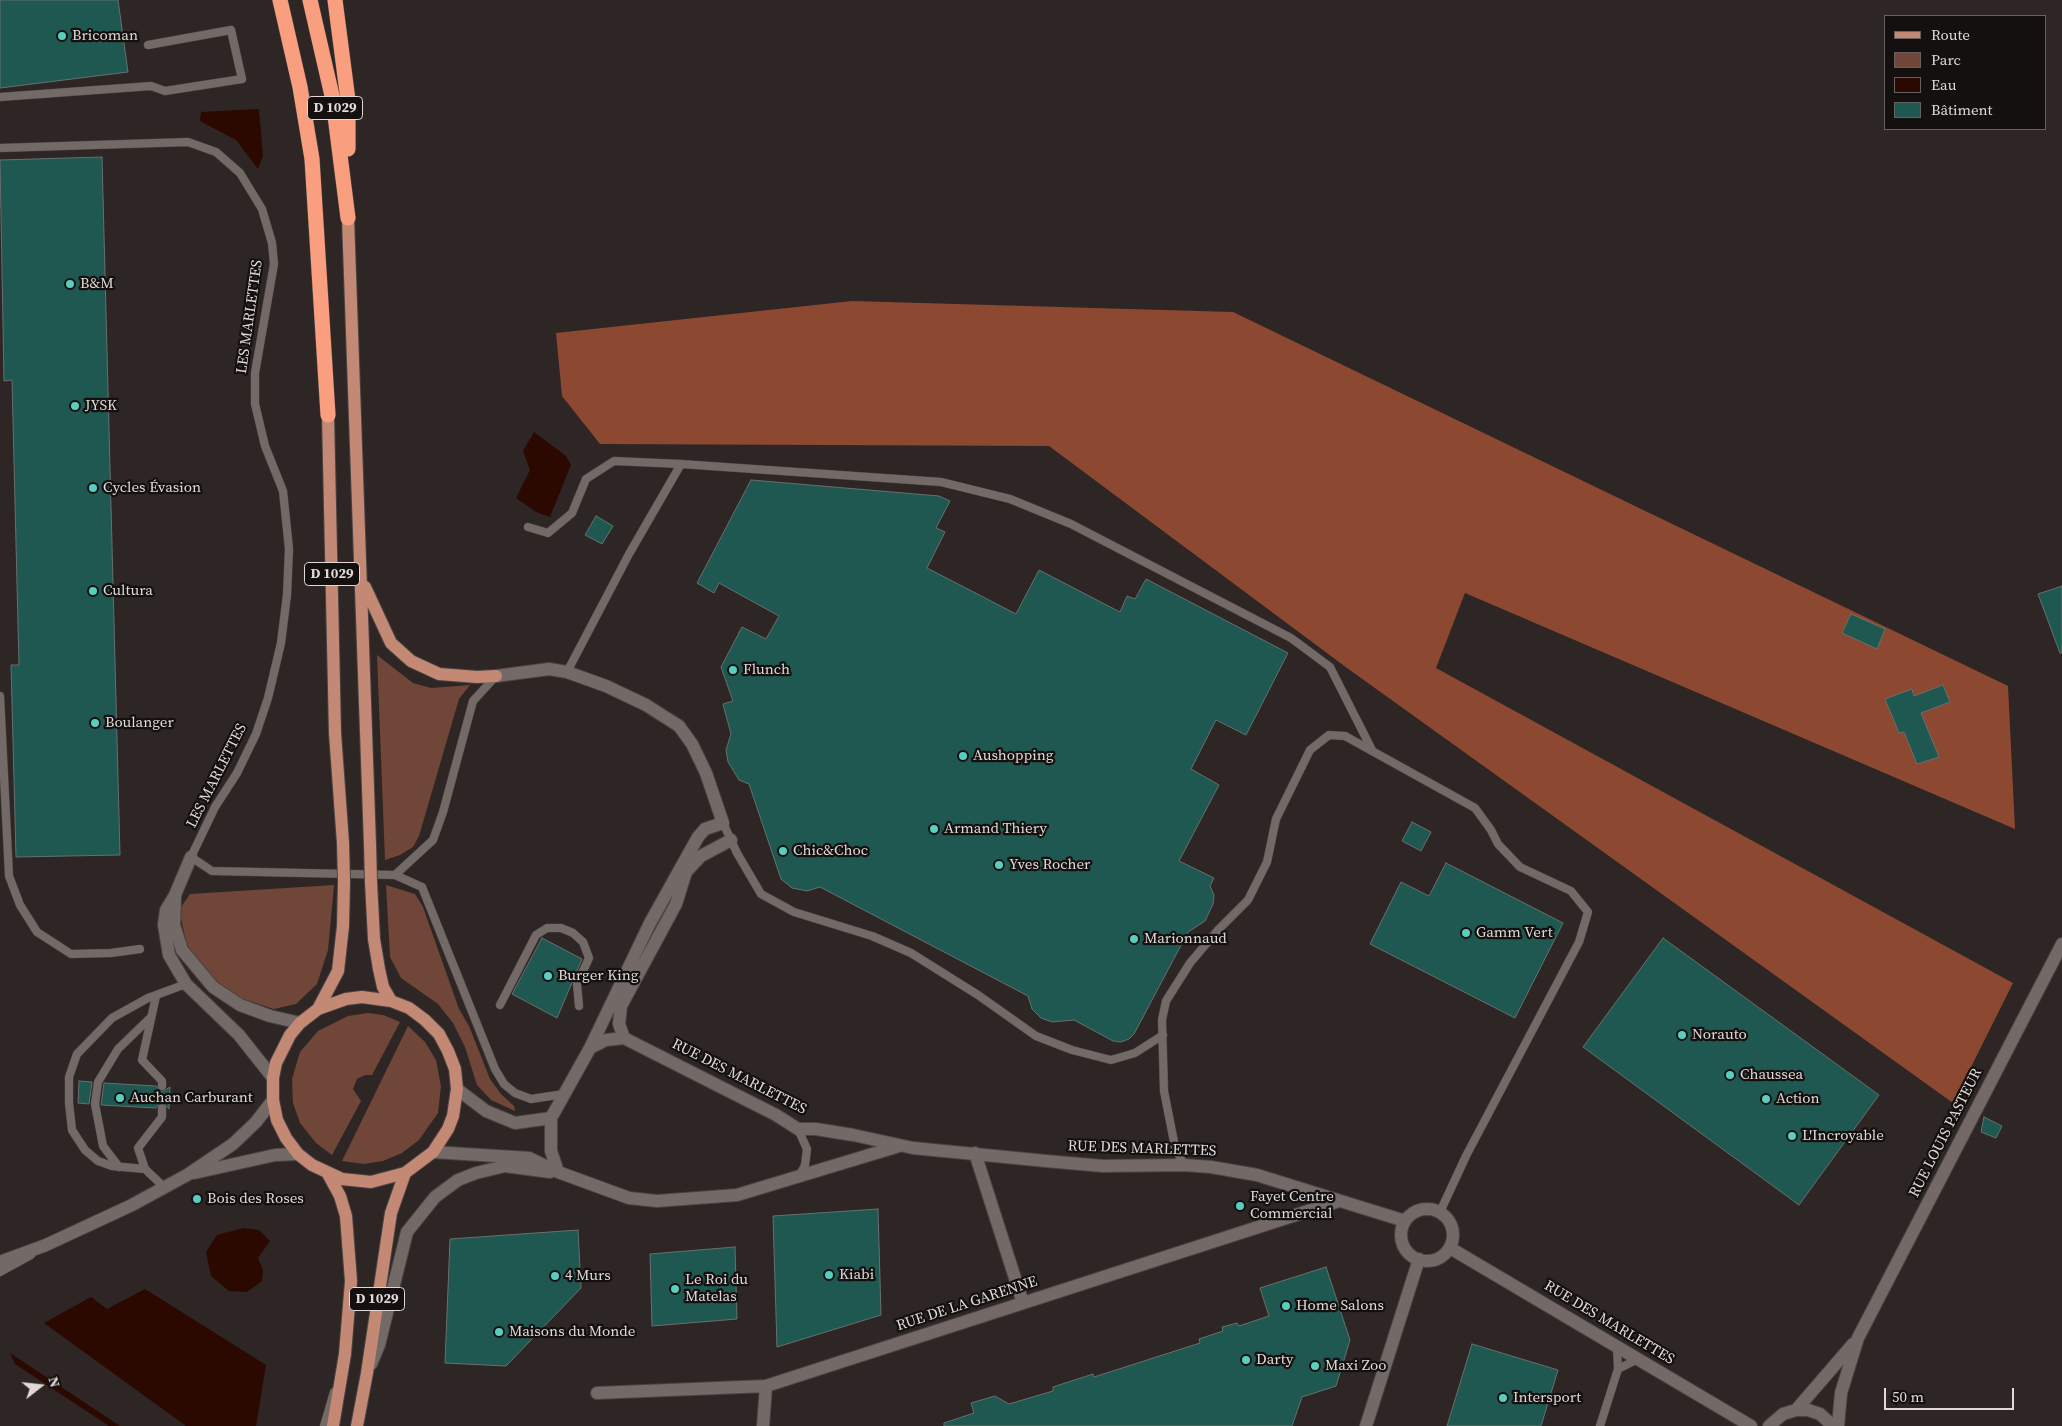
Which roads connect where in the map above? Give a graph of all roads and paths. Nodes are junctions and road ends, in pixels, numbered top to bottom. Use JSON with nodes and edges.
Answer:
{"nodes":[{"id":1,"x":280,"y":0,"type":"edge"},
{"id":2,"x":310,"y":0,"type":"edge"},
{"id":3,"x":335,"y":0,"type":"edge"},
{"id":4,"x":148,"y":44,"type":"dead end"},
{"id":5,"x":0,"y":97,"type":"edge"},
{"id":6,"x":0,"y":148,"type":"edge"},
{"id":7,"x":348,"y":218,"type":"junction"},
{"id":8,"x":328,"y":415,"type":"joint"},
{"id":9,"x":681,"y":464,"type":"junction"},
{"id":10,"x":528,"y":527,"type":"dead end"},
{"id":11,"x":361,"y":578,"type":"junction"},
{"id":12,"x":567,"y":672,"type":"junction"},
{"id":13,"x":496,"y":676,"type":"junction"},
{"id":14,"x":0,"y":696,"type":"edge"},
{"id":15,"x":1372,"y":750,"type":"junction"},
{"id":16,"x":723,"y":823,"type":"junction"},
{"id":17,"x":731,"y":840,"type":"junction"},
{"id":18,"x":191,"y":857,"type":"junction"},
{"id":19,"x":395,"y":875,"type":"junction"},
{"id":20,"x":175,"y":895,"type":"junction"},
{"id":21,"x":2062,"y":944,"type":"edge"},
{"id":22,"x":140,"y":949,"type":"dead end"},
{"id":23,"x":186,"y":984,"type":"junction"},
{"id":24,"x":156,"y":996,"type":"junction"},
{"id":25,"x":391,"y":1001,"type":"junction"},
{"id":26,"x":500,"y":1005,"type":"dead end"},
{"id":27,"x":579,"y":1006,"type":"dead end"},
{"id":28,"x":318,"y":1009,"type":"junction"},
{"id":29,"x":151,"y":1018,"type":"junction"},
{"id":30,"x":300,"y":1023,"type":"junction"},
{"id":31,"x":1163,"y":1035,"type":"junction"},
{"id":32,"x":624,"y":1038,"type":"junction"},
{"id":33,"x":590,"y":1048,"type":"junction"},
{"id":34,"x":273,"y":1078,"type":"junction"},
{"id":35,"x":162,"y":1086,"type":"dead end"},
{"id":36,"x":457,"y":1089,"type":"junction"},
{"id":37,"x":564,"y":1094,"type":"junction"},
{"id":38,"x":273,"y":1100,"type":"junction"},
{"id":39,"x":162,"y":1108,"type":"dead end"},
{"id":40,"x":551,"y":1118,"type":"junction"},
{"id":41,"x":798,"y":1129,"type":"junction"},
{"id":42,"x":901,"y":1146,"type":"junction"},
{"id":43,"x":433,"y":1152,"type":"junction"},
{"id":44,"x":975,"y":1153,"type":"junction"},
{"id":45,"x":298,"y":1154,"type":"junction"},
{"id":46,"x":1184,"y":1165,"type":"junction"},
{"id":47,"x":119,"y":1167,"type":"junction"},
{"id":48,"x":145,"y":1169,"type":"junction"},
{"id":49,"x":558,"y":1172,"type":"junction"},
{"id":50,"x":328,"y":1174,"type":"junction"},
{"id":51,"x":405,"y":1174,"type":"junction"},
{"id":52,"x":187,"y":1175,"type":"junction"},
{"id":53,"x":799,"y":1177,"type":"junction"},
{"id":54,"x":164,"y":1187,"type":"junction"},
{"id":55,"x":1339,"y":1201,"type":"junction"},
{"id":56,"x":1440,"y":1212,"type":"junction"},
{"id":57,"x":1405,"y":1221,"type":"junction"},
{"id":58,"x":46,"y":1245,"type":"junction"},
{"id":59,"x":1450,"y":1248,"type":"junction"},
{"id":60,"x":1418,"y":1259,"type":"junction"},
{"id":61,"x":0,"y":1262,"type":"edge"},
{"id":62,"x":0,"y":1272,"type":"edge"},
{"id":63,"x":1023,"y":1303,"type":"junction"},
{"id":64,"x":1858,"y":1338,"type":"junction"},
{"id":65,"x":1617,"y":1347,"type":"junction"},
{"id":66,"x":345,"y":1354,"type":"junction"},
{"id":67,"x":1638,"y":1359,"type":"junction"},
{"id":68,"x":1618,"y":1369,"type":"junction"},
{"id":69,"x":367,"y":1373,"type":"junction"},
{"id":70,"x":766,"y":1386,"type":"junction"},
{"id":71,"x":597,"y":1393,"type":"dead end"},
{"id":72,"x":1796,"y":1410,"type":"junction"},
{"id":73,"x":324,"y":1426,"type":"edge"},
{"id":74,"x":333,"y":1426,"type":"edge"},
{"id":75,"x":357,"y":1426,"type":"edge"},
{"id":76,"x":763,"y":1426,"type":"edge"},
{"id":77,"x":1366,"y":1426,"type":"edge"},
{"id":78,"x":1600,"y":1426,"type":"edge"},
{"id":79,"x":1751,"y":1426,"type":"edge"},
{"id":80,"x":1769,"y":1426,"type":"edge"},
{"id":81,"x":1833,"y":1426,"type":"edge"},
{"id":82,"x":1838,"y":1426,"type":"edge"}],
"edges":[{"from":1,"to":8,"type":"highway","number":"D 1029"},
{"from":2,"to":7,"type":"highway","number":"D 1029"},
{"from":3,"to":7,"type":"highway"},
{"from":4,"to":5,"type":"lane"},
{"from":6,"to":18,"type":"lane","name":"LES MARLETTES"},
{"from":7,"to":11,"type":"main road"},
{"from":8,"to":28,"type":"main road","number":"D 1029","bridge":true},
{"from":9,"to":10,"type":"lane"},
{"from":9,"to":12,"type":"lane"},
{"from":9,"to":15,"type":"lane"},
{"from":11,"to":13,"type":"main road"},
{"from":11,"to":25,"type":"main road","number":"D 1029","bridge":true},
{"from":12,"to":13,"type":"street"},
{"from":12,"to":16,"type":"street"},
{"from":13,"to":19,"type":"lane"},
{"from":14,"to":22,"type":"lane"},
{"from":15,"to":31,"type":"lane"},
{"from":15,"to":56,"type":"lane"},
{"from":16,"to":17,"type":"lane"},
{"from":16,"to":33,"type":"street"},
{"from":17,"to":31,"type":"lane"},
{"from":17,"to":32,"type":"street"},
{"from":18,"to":19,"type":"lane"},
{"from":18,"to":20,"type":"street"},
{"from":19,"to":37,"type":"lane"},
{"from":20,"to":23,"type":"street"},
{"from":20,"to":30,"type":"street"},
{"from":21,"to":64,"type":"street","name":"RUE LOUIS PASTEUR"},
{"from":23,"to":24,"type":"lane"},
{"from":23,"to":34,"type":"street"},
{"from":24,"to":29,"type":"lane"},
{"from":24,"to":47,"type":"lane"},
{"from":25,"to":28,"type":"main road"},
{"from":25,"to":36,"type":"main road"},
{"from":26,"to":27,"type":"lane"},
{"from":28,"to":30,"type":"main road"},
{"from":29,"to":35,"type":"lane"},
{"from":29,"to":47,"type":"lane"},
{"from":30,"to":34,"type":"main road"},
{"from":31,"to":46,"type":"lane"},
{"from":32,"to":33,"type":"street"},
{"from":32,"to":41,"type":"street","name":"RUE DES MARLETTES"},
{"from":33,"to":37,"type":"street"},
{"from":34,"to":38,"type":"main road"},
{"from":36,"to":40,"type":"street"},
{"from":36,"to":43,"type":"main road"},
{"from":37,"to":40,"type":"street"},
{"from":38,"to":45,"type":"main road"},
{"from":38,"to":52,"type":"street"},
{"from":39,"to":48,"type":"lane"},
{"from":40,"to":49,"type":"street"},
{"from":41,"to":42,"type":"street","name":"RUE DES MARLETTES"},
{"from":41,"to":53,"type":"lane"},
{"from":42,"to":44,"type":"street","name":"RUE DES MARLETTES"},
{"from":42,"to":53,"type":"street","name":"RUE DES MARLETTES"},
{"from":43,"to":49,"type":"street"},
{"from":43,"to":51,"type":"main road"},
{"from":44,"to":46,"type":"street","name":"RUE DES MARLETTES"},
{"from":44,"to":63,"type":"street"},
{"from":45,"to":50,"type":"main road"},
{"from":45,"to":52,"type":"street"},
{"from":46,"to":55,"type":"street","name":"RUE DES MARLETTES"},
{"from":47,"to":48,"type":"lane"},
{"from":48,"to":54,"type":"lane"},
{"from":49,"to":53,"type":"street","name":"RUE DES MARLETTES"},
{"from":49,"to":69,"type":"street"},
{"from":50,"to":51,"type":"main road"},
{"from":50,"to":66,"type":"main road","number":"D 1029"},
{"from":51,"to":69,"type":"main road","number":"D 1029"},
{"from":52,"to":54,"type":"street"},
{"from":54,"to":58,"type":"street"},
{"from":55,"to":57,"type":"street","name":"RUE DES MARLETTES"},
{"from":55,"to":63,"type":"street","name":"RUE DE LA GARENNE"},
{"from":56,"to":57,"type":"street"},
{"from":56,"to":59,"type":"street"},
{"from":57,"to":60,"type":"street"},
{"from":58,"to":61,"type":"street"},
{"from":58,"to":62,"type":"lane"},
{"from":59,"to":60,"type":"street"},
{"from":59,"to":65,"type":"street","name":"RUE DES MARLETTES"},
{"from":60,"to":77,"type":"street"},
{"from":63,"to":70,"type":"street","name":"RUE DE LA GARENNE"},
{"from":64,"to":72,"type":"street","name":"RUE LOUIS PASTEUR"},
{"from":64,"to":82,"type":"street","name":"RUE LOUIS PASTEUR"},
{"from":65,"to":67,"type":"street","name":"RUE DES MARLETTES"},
{"from":65,"to":68,"type":"lane"},
{"from":66,"to":73,"type":"lane"},
{"from":66,"to":74,"type":"main road","number":"D 1029"},
{"from":67,"to":68,"type":"lane"},
{"from":67,"to":79,"type":"street","name":"RUE DES MARLETTES"},
{"from":68,"to":78,"type":"lane"},
{"from":69,"to":75,"type":"main road","number":"D 1029"},
{"from":70,"to":71,"type":"street","name":"RUE DE LA GARENNE"},
{"from":70,"to":76,"type":"street"},
{"from":72,"to":80,"type":"street"},
{"from":72,"to":81,"type":"street"}]}
